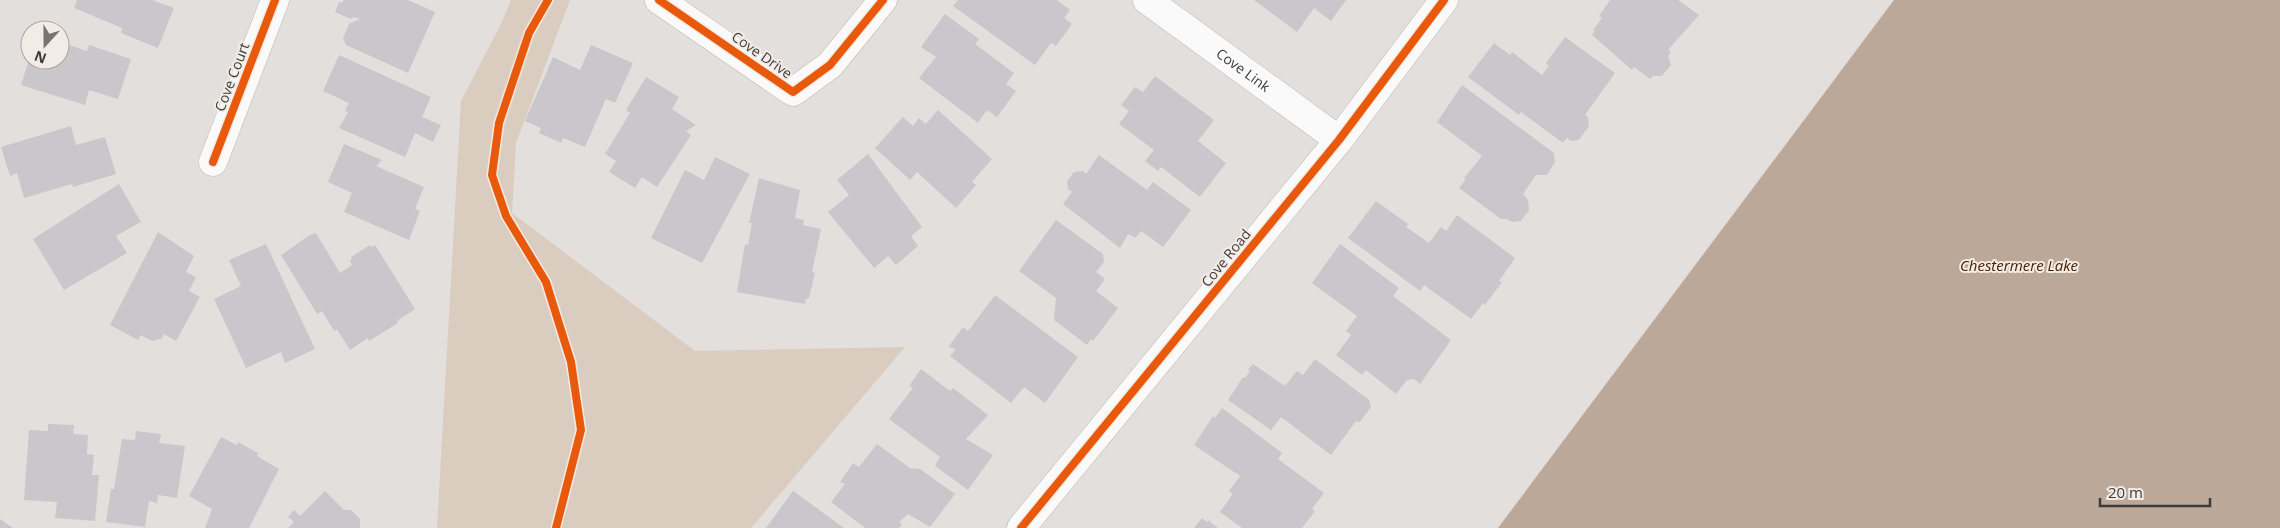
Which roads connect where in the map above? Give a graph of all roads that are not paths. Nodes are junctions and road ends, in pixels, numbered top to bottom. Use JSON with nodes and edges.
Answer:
{"nodes":[{"id":1,"x":275,"y":0,"type":"edge"},
{"id":2,"x":659,"y":0,"type":"edge"},
{"id":3,"x":883,"y":0,"type":"edge"},
{"id":4,"x":1147,"y":0,"type":"edge"},
{"id":5,"x":1444,"y":0,"type":"edge"},
{"id":6,"x":1339,"y":140,"type":"junction"},
{"id":7,"x":213,"y":162,"type":"dead end"},
{"id":8,"x":1022,"y":528,"type":"edge"}],
"edges":[{"from":1,"to":7,"type":"street","name":"Cove Court"},
{"from":2,"to":3,"type":"street","name":"Cove Drive"},
{"from":4,"to":6,"type":"street","name":"Cove Link"},
{"from":5,"to":6,"type":"street","name":"Cove Road"},
{"from":6,"to":8,"type":"street","name":"Cove Road"}]}
